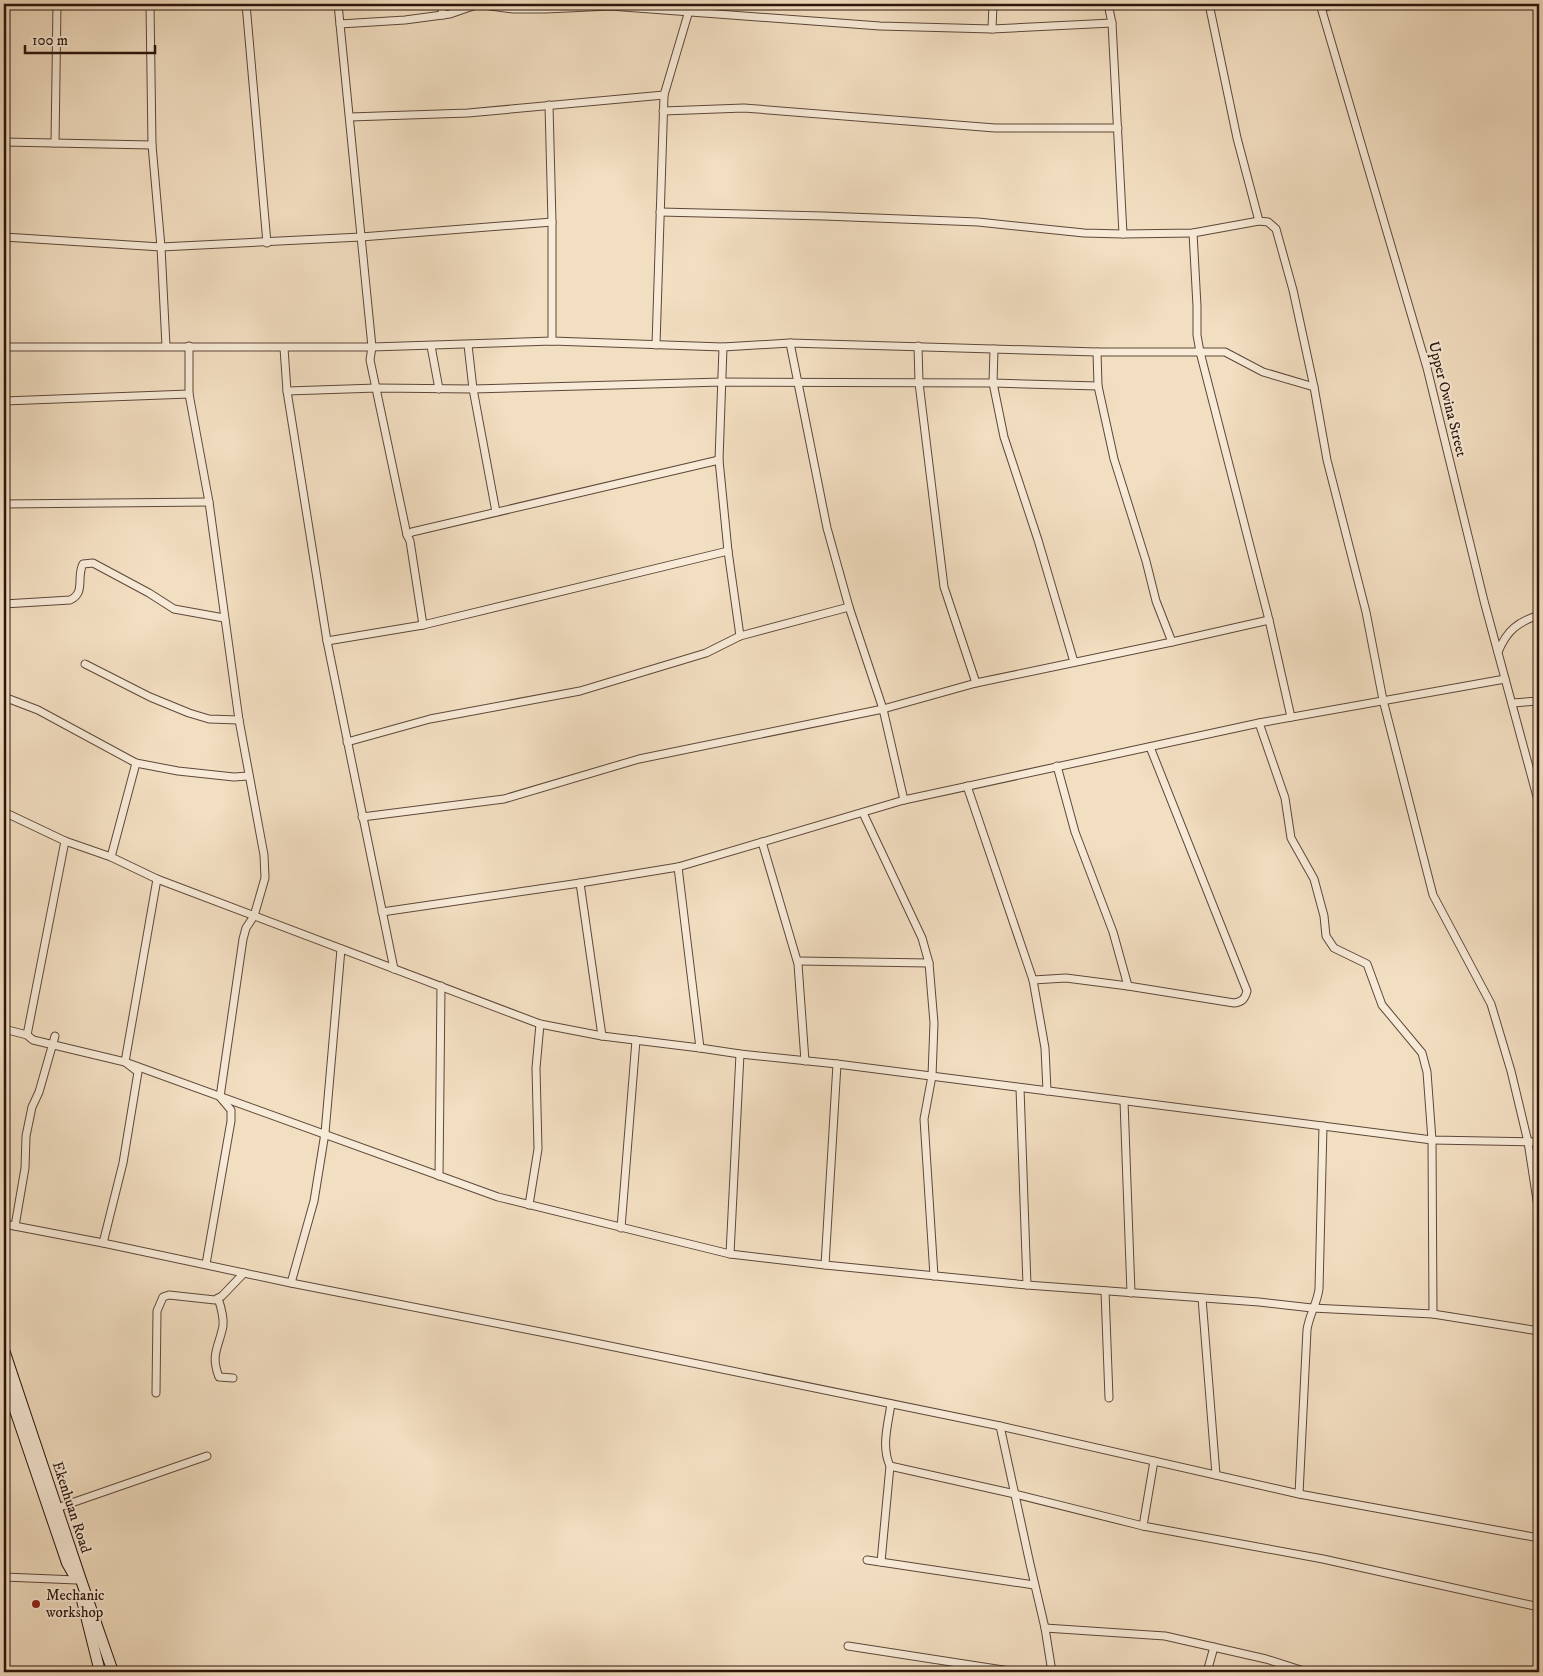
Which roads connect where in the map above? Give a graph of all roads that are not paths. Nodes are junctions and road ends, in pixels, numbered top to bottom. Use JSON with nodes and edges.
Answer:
{"nodes":[{"id":1,"x":57,"y":4,"type":"edge"},
{"id":2,"x":150,"y":4,"type":"edge"},
{"id":3,"x":246,"y":4,"type":"edge"},
{"id":4,"x":338,"y":4,"type":"edge"},
{"id":5,"x":441,"y":4,"type":"edge"},
{"id":6,"x":993,"y":4,"type":"edge"},
{"id":7,"x":1108,"y":4,"type":"edge"},
{"id":8,"x":1209,"y":4,"type":"edge"},
{"id":9,"x":1336,"y":4,"type":"edge"},
{"id":10,"x":513,"y":6,"type":"edge"},
{"id":11,"x":1321,"y":6,"type":"edge"},
{"id":12,"x":690,"y":8,"type":"edge"},
{"id":13,"x":443,"y":15,"type":"junction"},
{"id":14,"x":1112,"y":23,"type":"junction"},
{"id":15,"x":340,"y":24,"type":"junction"},
{"id":16,"x":992,"y":29,"type":"junction"},
{"id":17,"x":664,"y":95,"type":"junction"},
{"id":18,"x":549,"y":104,"type":"junction"},
{"id":19,"x":663,"y":112,"type":"junction"},
{"id":20,"x":350,"y":117,"type":"junction"},
{"id":21,"x":1118,"y":128,"type":"junction"},
{"id":22,"x":4,"y":142,"type":"edge"},
{"id":23,"x":55,"y":143,"type":"junction"},
{"id":24,"x":152,"y":146,"type":"junction"},
{"id":25,"x":660,"y":212,"type":"junction"},
{"id":26,"x":1259,"y":221,"type":"junction"},
{"id":27,"x":552,"y":222,"type":"junction"},
{"id":28,"x":1193,"y":233,"type":"junction"},
{"id":29,"x":1123,"y":234,"type":"junction"},
{"id":30,"x":4,"y":237,"type":"edge"},
{"id":31,"x":360,"y":238,"type":"junction"},
{"id":32,"x":267,"y":243,"type":"junction"},
{"id":33,"x":161,"y":247,"type":"junction"},
{"id":34,"x":552,"y":341,"type":"junction"},
{"id":35,"x":790,"y":342,"type":"junction"},
{"id":36,"x":468,"y":345,"type":"junction"},
{"id":37,"x":656,"y":345,"type":"junction"},
{"id":38,"x":166,"y":346,"type":"junction"},
{"id":39,"x":189,"y":346,"type":"junction"},
{"id":40,"x":431,"y":346,"type":"junction"},
{"id":41,"x":918,"y":346,"type":"junction"},
{"id":42,"x":4,"y":347,"type":"edge"},
{"id":43,"x":723,"y":347,"type":"junction"},
{"id":44,"x":284,"y":348,"type":"junction"},
{"id":45,"x":372,"y":348,"type":"junction"},
{"id":46,"x":994,"y":349,"type":"junction"},
{"id":47,"x":1097,"y":352,"type":"junction"},
{"id":48,"x":1200,"y":352,"type":"junction"},
{"id":49,"x":722,"y":382,"type":"junction"},
{"id":50,"x":797,"y":383,"type":"junction"},
{"id":51,"x":919,"y":383,"type":"junction"},
{"id":52,"x":993,"y":384,"type":"junction"},
{"id":53,"x":1098,"y":386,"type":"junction"},
{"id":54,"x":1314,"y":387,"type":"junction"},
{"id":55,"x":377,"y":388,"type":"junction"},
{"id":56,"x":439,"y":389,"type":"junction"},
{"id":57,"x":473,"y":389,"type":"junction"},
{"id":58,"x":287,"y":391,"type":"junction"},
{"id":59,"x":189,"y":394,"type":"junction"},
{"id":60,"x":4,"y":401,"type":"edge"},
{"id":61,"x":719,"y":460,"type":"junction"},
{"id":62,"x":209,"y":502,"type":"junction"},
{"id":63,"x":4,"y":504,"type":"edge"},
{"id":64,"x":496,"y":512,"type":"junction"},
{"id":65,"x":406,"y":535,"type":"junction"},
{"id":66,"x":728,"y":551,"type":"junction"},
{"id":67,"x":4,"y":604,"type":"edge"},
{"id":68,"x":849,"y":607,"type":"junction"},
{"id":69,"x":1539,"y":615,"type":"edge"},
{"id":70,"x":224,"y":618,"type":"junction"},
{"id":71,"x":1269,"y":620,"type":"junction"},
{"id":72,"x":423,"y":625,"type":"junction"},
{"id":73,"x":740,"y":636,"type":"junction"},
{"id":74,"x":326,"y":641,"type":"junction"},
{"id":75,"x":1172,"y":642,"type":"junction"},
{"id":76,"x":1498,"y":652,"type":"junction"},
{"id":77,"x":1074,"y":662,"type":"junction"},
{"id":78,"x":85,"y":664,"type":"dead end"},
{"id":79,"x":1505,"y":679,"type":"junction"},
{"id":80,"x":976,"y":683,"type":"junction"},
{"id":81,"x":4,"y":698,"type":"edge"},
{"id":82,"x":1383,"y":700,"type":"junction"},
{"id":83,"x":1539,"y":701,"type":"edge"},
{"id":84,"x":1512,"y":703,"type":"junction"},
{"id":85,"x":883,"y":709,"type":"junction"},
{"id":86,"x":1291,"y":717,"type":"junction"},
{"id":87,"x":239,"y":720,"type":"junction"},
{"id":88,"x":1259,"y":722,"type":"junction"},
{"id":89,"x":347,"y":742,"type":"junction"},
{"id":90,"x":1150,"y":747,"type":"junction"},
{"id":91,"x":136,"y":763,"type":"junction"},
{"id":92,"x":1057,"y":766,"type":"junction"},
{"id":93,"x":248,"y":776,"type":"junction"},
{"id":94,"x":967,"y":786,"type":"junction"},
{"id":95,"x":904,"y":800,"type":"junction"},
{"id":96,"x":1539,"y":804,"type":"edge"},
{"id":97,"x":4,"y":812,"type":"edge"},
{"id":98,"x":862,"y":812,"type":"junction"},
{"id":99,"x":362,"y":817,"type":"junction"},
{"id":100,"x":65,"y":842,"type":"junction"},
{"id":101,"x":762,"y":842,"type":"junction"},
{"id":102,"x":111,"y":857,"type":"junction"},
{"id":103,"x":678,"y":867,"type":"junction"},
{"id":104,"x":157,"y":879,"type":"junction"},
{"id":105,"x":580,"y":883,"type":"junction"},
{"id":106,"x":382,"y":912,"type":"junction"},
{"id":107,"x":254,"y":916,"type":"junction"},
{"id":108,"x":341,"y":950,"type":"junction"},
{"id":109,"x":798,"y":961,"type":"junction"},
{"id":110,"x":929,"y":963,"type":"junction"},
{"id":111,"x":394,"y":969,"type":"junction"},
{"id":112,"x":1033,"y":980,"type":"junction"},
{"id":113,"x":441,"y":986,"type":"junction"},
{"id":114,"x":1128,"y":986,"type":"junction"},
{"id":115,"x":540,"y":1024,"type":"junction"},
{"id":116,"x":4,"y":1029,"type":"edge"},
{"id":117,"x":27,"y":1035,"type":"junction"},
{"id":118,"x":55,"y":1036,"type":"dead end"},
{"id":119,"x":602,"y":1036,"type":"junction"},
{"id":120,"x":636,"y":1040,"type":"junction"},
{"id":121,"x":700,"y":1048,"type":"junction"},
{"id":122,"x":740,"y":1054,"type":"junction"},
{"id":123,"x":805,"y":1061,"type":"junction"},
{"id":124,"x":125,"y":1062,"type":"junction"},
{"id":125,"x":837,"y":1064,"type":"junction"},
{"id":126,"x":932,"y":1076,"type":"junction"},
{"id":127,"x":1020,"y":1088,"type":"junction"},
{"id":128,"x":1047,"y":1091,"type":"junction"},
{"id":129,"x":220,"y":1097,"type":"junction"},
{"id":130,"x":1124,"y":1101,"type":"junction"},
{"id":131,"x":1323,"y":1126,"type":"junction"},
{"id":132,"x":325,"y":1133,"type":"junction"},
{"id":133,"x":1432,"y":1140,"type":"junction"},
{"id":134,"x":1528,"y":1142,"type":"junction"},
{"id":135,"x":1539,"y":1142,"type":"edge"},
{"id":136,"x":439,"y":1176,"type":"junction"},
{"id":137,"x":529,"y":1205,"type":"junction"},
{"id":138,"x":1539,"y":1213,"type":"edge"},
{"id":139,"x":4,"y":1224,"type":"edge"},
{"id":140,"x":15,"y":1226,"type":"junction"},
{"id":141,"x":622,"y":1228,"type":"junction"},
{"id":142,"x":103,"y":1243,"type":"junction"},
{"id":143,"x":730,"y":1254,"type":"junction"},
{"id":144,"x":206,"y":1264,"type":"junction"},
{"id":145,"x":825,"y":1265,"type":"junction"},
{"id":146,"x":244,"y":1273,"type":"junction"},
{"id":147,"x":934,"y":1276,"type":"junction"},
{"id":148,"x":291,"y":1283,"type":"junction"},
{"id":149,"x":1027,"y":1285,"type":"junction"},
{"id":150,"x":1105,"y":1290,"type":"junction"},
{"id":151,"x":1131,"y":1292,"type":"junction"},
{"id":152,"x":218,"y":1298,"type":"junction"},
{"id":153,"x":1202,"y":1298,"type":"junction"},
{"id":154,"x":1312,"y":1308,"type":"junction"},
{"id":155,"x":1433,"y":1314,"type":"junction"},
{"id":156,"x":1539,"y":1331,"type":"edge"},
{"id":157,"x":4,"y":1350,"type":"edge"},
{"id":158,"x":4,"y":1378,"type":"edge"},
{"id":159,"x":233,"y":1378,"type":"dead end"},
{"id":160,"x":6,"y":1393,"type":"edge"},
{"id":161,"x":156,"y":1393,"type":"dead end"},
{"id":162,"x":1109,"y":1398,"type":"dead end"},
{"id":163,"x":891,"y":1404,"type":"junction"},
{"id":164,"x":1000,"y":1426,"type":"junction"},
{"id":165,"x":207,"y":1456,"type":"dead end"},
{"id":166,"x":1154,"y":1461,"type":"junction"},
{"id":167,"x":890,"y":1466,"type":"junction"},
{"id":168,"x":1216,"y":1475,"type":"junction"},
{"id":169,"x":1015,"y":1494,"type":"junction"},
{"id":170,"x":1299,"y":1494,"type":"junction"},
{"id":171,"x":56,"y":1508,"type":"junction"},
{"id":172,"x":1144,"y":1526,"type":"junction"},
{"id":173,"x":1539,"y":1538,"type":"edge"},
{"id":174,"x":867,"y":1560,"type":"dead end"},
{"id":175,"x":881,"y":1562,"type":"junction"},
{"id":176,"x":4,"y":1577,"type":"edge"},
{"id":177,"x":77,"y":1580,"type":"junction"},
{"id":178,"x":1034,"y":1585,"type":"junction"},
{"id":179,"x":1539,"y":1607,"type":"edge"},
{"id":180,"x":1045,"y":1628,"type":"junction"},
{"id":181,"x":848,"y":1646,"type":"dead end"},
{"id":182,"x":1214,"y":1647,"type":"junction"},
{"id":183,"x":100,"y":1672,"type":"edge"},
{"id":184,"x":113,"y":1672,"type":"edge"},
{"id":185,"x":1016,"y":1672,"type":"edge"},
{"id":186,"x":1052,"y":1672,"type":"edge"},
{"id":187,"x":1207,"y":1672,"type":"edge"},
{"id":188,"x":1306,"y":1672,"type":"edge"}],
"edges":[{"from":1,"to":23,"type":"street"},
{"from":2,"to":24,"type":"street"},
{"from":3,"to":32,"type":"street"},
{"from":4,"to":15,"type":"street"},
{"from":5,"to":13,"type":"street"},
{"from":6,"to":16,"type":"street"},
{"from":7,"to":14,"type":"street"},
{"from":8,"to":26,"type":"street"},
{"from":9,"to":11,"type":"street"},
{"from":10,"to":12,"type":"street"},
{"from":10,"to":13,"type":"street"},
{"from":11,"to":76,"type":"street","name":"Upper Owina Street"},
{"from":12,"to":16,"type":"street"},
{"from":12,"to":17,"type":"street"},
{"from":13,"to":15,"type":"street"},
{"from":14,"to":16,"type":"street"},
{"from":14,"to":21,"type":"street"},
{"from":15,"to":20,"type":"street"},
{"from":17,"to":18,"type":"street"},
{"from":17,"to":19,"type":"street"},
{"from":18,"to":20,"type":"street"},
{"from":18,"to":27,"type":"street"},
{"from":19,"to":21,"type":"street"},
{"from":19,"to":25,"type":"street"},
{"from":20,"to":31,"type":"street"},
{"from":21,"to":29,"type":"street"},
{"from":22,"to":23,"type":"street"},
{"from":23,"to":24,"type":"street"},
{"from":24,"to":33,"type":"street"},
{"from":25,"to":29,"type":"street"},
{"from":25,"to":37,"type":"street"},
{"from":26,"to":28,"type":"street"},
{"from":26,"to":54,"type":"street"},
{"from":27,"to":31,"type":"street"},
{"from":27,"to":34,"type":"street"},
{"from":28,"to":29,"type":"street"},
{"from":28,"to":48,"type":"street"},
{"from":30,"to":33,"type":"street"},
{"from":31,"to":32,"type":"street"},
{"from":31,"to":45,"type":"street"},
{"from":32,"to":33,"type":"street"},
{"from":33,"to":38,"type":"street"},
{"from":34,"to":36,"type":"street"},
{"from":34,"to":37,"type":"street"},
{"from":35,"to":41,"type":"street"},
{"from":35,"to":43,"type":"street"},
{"from":35,"to":50,"type":"street"},
{"from":36,"to":40,"type":"street"},
{"from":36,"to":57,"type":"street"},
{"from":37,"to":43,"type":"street"},
{"from":38,"to":39,"type":"street"},
{"from":38,"to":42,"type":"street"},
{"from":39,"to":44,"type":"street"},
{"from":39,"to":59,"type":"street"},
{"from":40,"to":45,"type":"street"},
{"from":40,"to":56,"type":"street"},
{"from":41,"to":46,"type":"street"},
{"from":41,"to":51,"type":"street"},
{"from":43,"to":49,"type":"street"},
{"from":44,"to":45,"type":"street"},
{"from":44,"to":58,"type":"street"},
{"from":45,"to":55,"type":"street"},
{"from":46,"to":47,"type":"street"},
{"from":46,"to":52,"type":"street"},
{"from":47,"to":48,"type":"street"},
{"from":47,"to":53,"type":"street"},
{"from":48,"to":54,"type":"street"},
{"from":48,"to":71,"type":"street"},
{"from":49,"to":50,"type":"street"},
{"from":49,"to":57,"type":"street"},
{"from":49,"to":61,"type":"street"},
{"from":50,"to":51,"type":"street"},
{"from":50,"to":68,"type":"street"},
{"from":51,"to":52,"type":"street"},
{"from":51,"to":80,"type":"street"},
{"from":52,"to":53,"type":"street"},
{"from":52,"to":77,"type":"street"},
{"from":53,"to":75,"type":"street"},
{"from":54,"to":82,"type":"street"},
{"from":55,"to":56,"type":"street"},
{"from":55,"to":58,"type":"street"},
{"from":55,"to":65,"type":"street"},
{"from":56,"to":57,"type":"street"},
{"from":57,"to":64,"type":"street"},
{"from":58,"to":74,"type":"street"},
{"from":59,"to":60,"type":"street"},
{"from":59,"to":62,"type":"street"},
{"from":61,"to":64,"type":"street"},
{"from":61,"to":66,"type":"street"},
{"from":62,"to":63,"type":"street"},
{"from":62,"to":70,"type":"street"},
{"from":64,"to":65,"type":"street"},
{"from":65,"to":72,"type":"street"},
{"from":66,"to":72,"type":"street"},
{"from":66,"to":73,"type":"street"},
{"from":67,"to":70,"type":"street"},
{"from":68,"to":73,"type":"street"},
{"from":68,"to":85,"type":"street"},
{"from":69,"to":76,"type":"street"},
{"from":70,"to":87,"type":"street"},
{"from":71,"to":75,"type":"street"},
{"from":71,"to":86,"type":"street"},
{"from":72,"to":74,"type":"street"},
{"from":73,"to":89,"type":"street"},
{"from":74,"to":89,"type":"street"},
{"from":75,"to":77,"type":"street"},
{"from":76,"to":79,"type":"street","name":"Upper Owina Street"},
{"from":77,"to":80,"type":"street"},
{"from":78,"to":87,"type":"street"},
{"from":79,"to":82,"type":"street"},
{"from":79,"to":84,"type":"street","name":"Upper Owina Street"},
{"from":80,"to":85,"type":"street"},
{"from":81,"to":91,"type":"street"},
{"from":82,"to":86,"type":"street"},
{"from":82,"to":134,"type":"street"},
{"from":83,"to":84,"type":"street"},
{"from":84,"to":96,"type":"street","name":"Upper Owina Street"},
{"from":85,"to":95,"type":"street"},
{"from":85,"to":99,"type":"street"},
{"from":86,"to":88,"type":"street"},
{"from":87,"to":93,"type":"street"},
{"from":88,"to":90,"type":"street"},
{"from":88,"to":133,"type":"street"},
{"from":89,"to":99,"type":"street"},
{"from":90,"to":92,"type":"street"},
{"from":90,"to":114,"type":"street"},
{"from":91,"to":93,"type":"street"},
{"from":91,"to":102,"type":"street"},
{"from":92,"to":94,"type":"street"},
{"from":92,"to":114,"type":"street"},
{"from":93,"to":107,"type":"street"},
{"from":94,"to":95,"type":"street"},
{"from":94,"to":112,"type":"street"},
{"from":95,"to":98,"type":"street"},
{"from":97,"to":100,"type":"street"},
{"from":98,"to":101,"type":"street"},
{"from":98,"to":110,"type":"street"},
{"from":99,"to":106,"type":"street"},
{"from":100,"to":102,"type":"street"},
{"from":100,"to":117,"type":"street"},
{"from":101,"to":103,"type":"street"},
{"from":101,"to":109,"type":"street"},
{"from":102,"to":104,"type":"street"},
{"from":103,"to":105,"type":"street"},
{"from":103,"to":121,"type":"street"},
{"from":104,"to":107,"type":"street"},
{"from":104,"to":124,"type":"street"},
{"from":105,"to":106,"type":"street"},
{"from":105,"to":119,"type":"street"},
{"from":106,"to":111,"type":"street"},
{"from":107,"to":108,"type":"street"},
{"from":107,"to":129,"type":"street"},
{"from":108,"to":111,"type":"street"},
{"from":108,"to":132,"type":"street"},
{"from":109,"to":110,"type":"street"},
{"from":109,"to":123,"type":"street"},
{"from":110,"to":126,"type":"street"},
{"from":111,"to":113,"type":"street"},
{"from":112,"to":114,"type":"street"},
{"from":112,"to":128,"type":"street"},
{"from":113,"to":115,"type":"street"},
{"from":113,"to":136,"type":"street"},
{"from":115,"to":119,"type":"street"},
{"from":115,"to":137,"type":"street"},
{"from":116,"to":117,"type":"street"},
{"from":117,"to":124,"type":"street"},
{"from":118,"to":140,"type":"street"},
{"from":119,"to":120,"type":"street"},
{"from":120,"to":121,"type":"street"},
{"from":120,"to":141,"type":"street"},
{"from":121,"to":122,"type":"street"},
{"from":122,"to":123,"type":"street"},
{"from":122,"to":143,"type":"street"},
{"from":123,"to":125,"type":"street"},
{"from":124,"to":129,"type":"street"},
{"from":124,"to":142,"type":"street"},
{"from":125,"to":126,"type":"street"},
{"from":125,"to":145,"type":"street"},
{"from":126,"to":127,"type":"street"},
{"from":126,"to":147,"type":"street"},
{"from":127,"to":128,"type":"street"},
{"from":127,"to":149,"type":"street"},
{"from":128,"to":130,"type":"street"},
{"from":129,"to":132,"type":"street"},
{"from":129,"to":144,"type":"street"},
{"from":130,"to":131,"type":"street"},
{"from":130,"to":151,"type":"street"},
{"from":131,"to":133,"type":"street"},
{"from":131,"to":154,"type":"street"},
{"from":132,"to":136,"type":"street"},
{"from":132,"to":148,"type":"street"},
{"from":133,"to":134,"type":"street"},
{"from":133,"to":155,"type":"street"},
{"from":134,"to":135,"type":"street"},
{"from":134,"to":138,"type":"street"},
{"from":136,"to":137,"type":"street"},
{"from":137,"to":141,"type":"street"},
{"from":139,"to":140,"type":"street"},
{"from":140,"to":142,"type":"street"},
{"from":141,"to":143,"type":"street"},
{"from":142,"to":144,"type":"street"},
{"from":143,"to":145,"type":"street"},
{"from":144,"to":146,"type":"street"},
{"from":145,"to":147,"type":"street"},
{"from":146,"to":148,"type":"street"},
{"from":146,"to":152,"type":"street"},
{"from":147,"to":149,"type":"street"},
{"from":148,"to":163,"type":"street"},
{"from":149,"to":150,"type":"street"},
{"from":150,"to":151,"type":"street"},
{"from":150,"to":162,"type":"street"},
{"from":151,"to":153,"type":"street"},
{"from":152,"to":159,"type":"street"},
{"from":152,"to":161,"type":"street"},
{"from":153,"to":154,"type":"street"},
{"from":153,"to":168,"type":"street"},
{"from":154,"to":155,"type":"street"},
{"from":154,"to":170,"type":"street"},
{"from":155,"to":156,"type":"street"},
{"from":157,"to":171,"type":"main road","name":"Ekenhuan Road"},
{"from":158,"to":160,"type":"main road","name":"Ekenhuan Road"},
{"from":160,"to":177,"type":"main road","name":"Ekenhuan Road"},
{"from":163,"to":164,"type":"street"},
{"from":163,"to":167,"type":"street"},
{"from":164,"to":166,"type":"street"},
{"from":164,"to":169,"type":"street"},
{"from":165,"to":171,"type":"street"},
{"from":166,"to":168,"type":"street"},
{"from":166,"to":172,"type":"street"},
{"from":167,"to":169,"type":"street"},
{"from":167,"to":175,"type":"street"},
{"from":168,"to":170,"type":"street"},
{"from":169,"to":172,"type":"street"},
{"from":169,"to":178,"type":"street"},
{"from":170,"to":173,"type":"street"},
{"from":171,"to":184,"type":"main road","name":"Ekenhuan Road"},
{"from":172,"to":179,"type":"street"},
{"from":174,"to":175,"type":"street"},
{"from":175,"to":178,"type":"street"},
{"from":176,"to":177,"type":"street"},
{"from":177,"to":183,"type":"main road","name":"Ekenhuan Road"},
{"from":178,"to":180,"type":"street"},
{"from":180,"to":182,"type":"street"},
{"from":180,"to":186,"type":"street"},
{"from":181,"to":185,"type":"street"},
{"from":182,"to":187,"type":"street"},
{"from":182,"to":188,"type":"street"}]}
